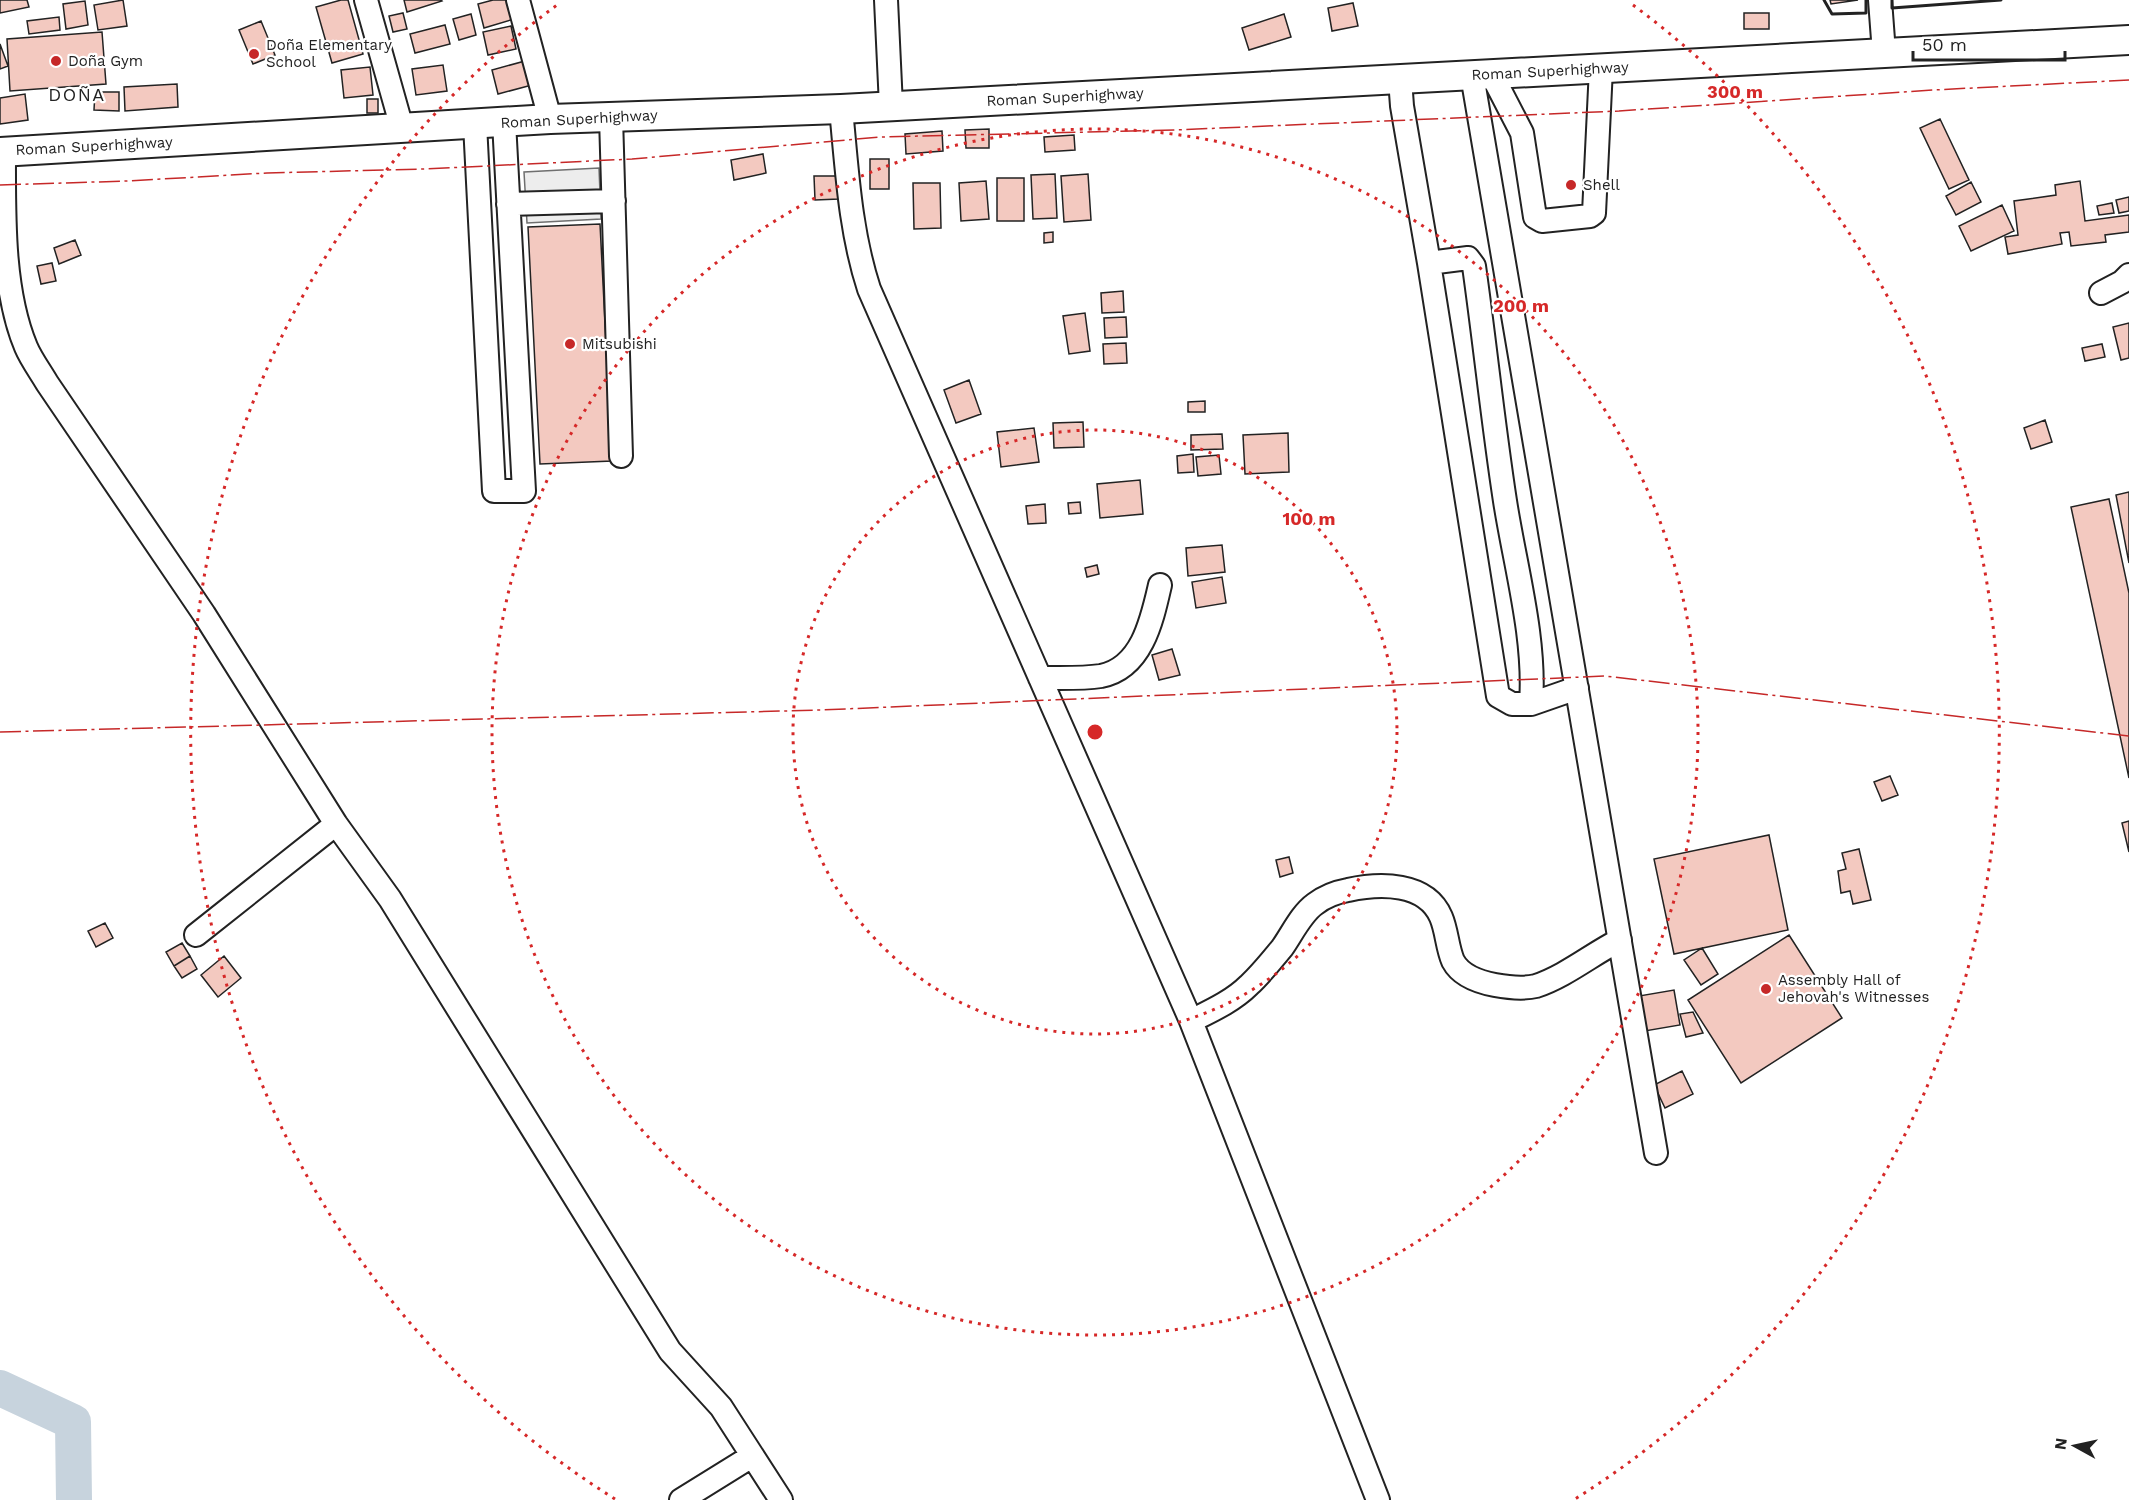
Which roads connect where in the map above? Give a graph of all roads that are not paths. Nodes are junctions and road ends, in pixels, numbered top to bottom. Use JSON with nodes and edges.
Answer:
{"nodes":[{"id":1,"x":366,"y":0,"type":"edge"},
{"id":2,"x":518,"y":0,"type":"edge"},
{"id":3,"x":886,"y":0,"type":"edge"},
{"id":4,"x":1881,"y":0,"type":"edge"},
{"id":5,"x":2129,"y":40,"type":"edge"},
{"id":6,"x":1884,"y":53,"type":"junction"},
{"id":7,"x":1601,"y":68,"type":"junction"},
{"id":8,"x":1482,"y":75,"type":"junction"},
{"id":9,"x":1400,"y":79,"type":"junction"},
{"id":10,"x":891,"y":106,"type":"junction"},
{"id":11,"x":841,"y":109,"type":"junction"},
{"id":12,"x":611,"y":117,"type":"junction"},
{"id":13,"x":550,"y":119,"type":"junction"},
{"id":14,"x":504,"y":122,"type":"junction"},
{"id":15,"x":475,"y":124,"type":"junction"},
{"id":16,"x":402,"y":128,"type":"junction"},
{"id":17,"x":2,"y":152,"type":"edge"},
{"id":18,"x":614,"y":201,"type":"junction"},
{"id":19,"x":509,"y":211,"type":"junction"},
{"id":20,"x":480,"y":218,"type":"junction"},
{"id":21,"x":1429,"y":263,"type":"junction"},
{"id":22,"x":2129,"y":275,"type":"edge"},
{"id":23,"x":2101,"y":293,"type":"dead end"},
{"id":24,"x":517,"y":353,"type":"junction"},
{"id":25,"x":487,"y":355,"type":"junction"},
{"id":26,"x":621,"y":456,"type":"dead end"},
{"id":27,"x":1160,"y":585,"type":"dead end"},
{"id":28,"x":1040,"y":678,"type":"junction"},
{"id":29,"x":1577,"y":688,"type":"junction"},
{"id":30,"x":1531,"y":704,"type":"junction"},
{"id":31,"x":336,"y":824,"type":"junction"},
{"id":32,"x":195,"y":935,"type":"dead end"},
{"id":33,"x":1620,"y":940,"type":"junction"},
{"id":34,"x":1191,"y":1021,"type":"junction"},
{"id":35,"x":1656,"y":1153,"type":"dead end"},
{"id":36,"x":753,"y":1456,"type":"junction"},
{"id":37,"x":681,"y":1500,"type":"edge"},
{"id":38,"x":781,"y":1500,"type":"edge"},
{"id":39,"x":1378,"y":1500,"type":"edge"}],
"edges":[{"from":1,"to":16,"type":"street"},
{"from":2,"to":13,"type":"street"},
{"from":3,"to":10,"type":"street"},
{"from":4,"to":6,"type":"street"},
{"from":5,"to":6,"type":"main road","name":"Roman Superhighway"},
{"from":6,"to":7,"type":"main road","name":"Roman Superhighway"},
{"from":7,"to":8,"type":"main road","name":"Roman Superhighway"},
{"from":7,"to":8,"type":"street"},
{"from":8,"to":9,"type":"main road","name":"Roman Superhighway"},
{"from":8,"to":29,"type":"street"},
{"from":9,"to":10,"type":"main road","name":"Roman Superhighway"},
{"from":9,"to":21,"type":"street"},
{"from":10,"to":11,"type":"main road","name":"Roman Superhighway"},
{"from":11,"to":12,"type":"main road","name":"Roman Superhighway"},
{"from":11,"to":28,"type":"street"},
{"from":12,"to":13,"type":"main road","name":"Roman Superhighway"},
{"from":12,"to":18,"type":"street"},
{"from":13,"to":14,"type":"main road","name":"Roman Superhighway"},
{"from":14,"to":15,"type":"main road","name":"Roman Superhighway"},
{"from":14,"to":19,"type":"street"},
{"from":15,"to":16,"type":"main road","name":"Roman Superhighway"},
{"from":15,"to":20,"type":"street"},
{"from":16,"to":17,"type":"main road","name":"Roman Superhighway"},
{"from":17,"to":31,"type":"street"},
{"from":18,"to":19,"type":"street"},
{"from":18,"to":26,"type":"street"},
{"from":19,"to":20,"type":"street"},
{"from":19,"to":24,"type":"street"},
{"from":20,"to":25,"type":"street"},
{"from":21,"to":30,"type":"street"},
{"from":21,"to":30,"type":"street"},
{"from":22,"to":23,"type":"street"},
{"from":24,"to":25,"type":"street"},
{"from":24,"to":25,"type":"street"},
{"from":27,"to":28,"type":"street"},
{"from":28,"to":34,"type":"street"},
{"from":29,"to":30,"type":"street"},
{"from":29,"to":33,"type":"street"},
{"from":31,"to":32,"type":"street"},
{"from":31,"to":36,"type":"street"},
{"from":33,"to":34,"type":"street"},
{"from":33,"to":35,"type":"street"},
{"from":34,"to":39,"type":"street"},
{"from":36,"to":37,"type":"street"},
{"from":36,"to":38,"type":"street"}]}
